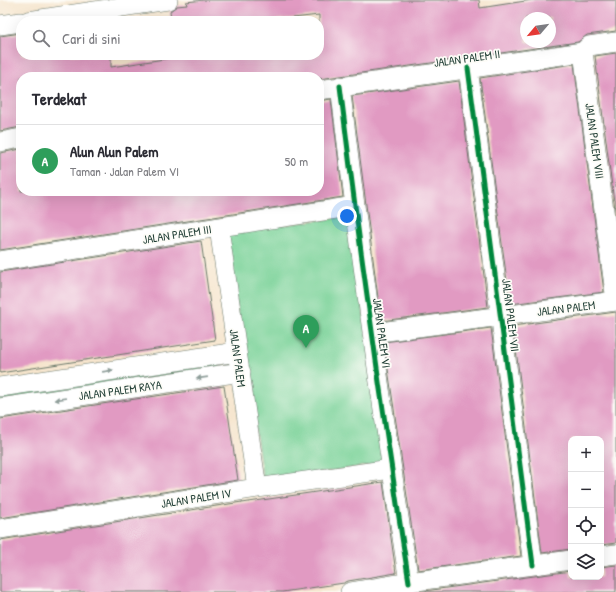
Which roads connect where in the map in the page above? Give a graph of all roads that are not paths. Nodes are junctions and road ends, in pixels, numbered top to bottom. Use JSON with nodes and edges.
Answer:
{"nodes":[{"id":1,"x":168,"y":0,"type":"edge"},
{"id":2,"x":61,"y":16,"type":"edge"},
{"id":3,"x":16,"y":23,"type":"edge"},
{"id":4,"x":0,"y":25,"type":"edge"},
{"id":5,"x":616,"y":42,"type":"edge"},
{"id":6,"x":583,"y":52,"type":"junction"},
{"id":7,"x":468,"y":68,"type":"junction"},
{"id":8,"x":340,"y":86,"type":"junction"},
{"id":9,"x":324,"y":89,"type":"edge"},
{"id":10,"x":16,"y":139,"type":"edge"},
{"id":11,"x":0,"y":142,"type":"edge"},
{"id":12,"x":355,"y":206,"type":"junction"},
{"id":13,"x":219,"y":228,"type":"junction"},
{"id":14,"x":0,"y":261,"type":"edge"},
{"id":15,"x":616,"y":301,"type":"edge"},
{"id":16,"x":501,"y":316,"type":"junction"},
{"id":17,"x":372,"y":333,"type":"junction"},
{"id":18,"x":238,"y":352,"type":"junction"},
{"id":19,"x":241,"y":372,"type":"junction"},
{"id":20,"x":0,"y":387,"type":"edge"},
{"id":21,"x":0,"y":408,"type":"edge"},
{"id":22,"x":391,"y":469,"type":"junction"},
{"id":23,"x":257,"y":488,"type":"junction"},
{"id":24,"x":0,"y":529,"type":"edge"},
{"id":25,"x":616,"y":554,"type":"edge"},
{"id":26,"x":604,"y":556,"type":"edge"},
{"id":27,"x":568,"y":560,"type":"edge"},
{"id":28,"x":533,"y":565,"type":"junction"},
{"id":29,"x":409,"y":582,"type":"junction"},
{"id":30,"x":350,"y":592,"type":"edge"}],
"edges":[{"from":1,"to":2,"type":"street"},
{"from":3,"to":4,"type":"street"},
{"from":5,"to":6,"type":"street","name":"JALAN PALEM II"},
{"from":6,"to":7,"type":"street","name":"JALAN PALEM II"},
{"from":6,"to":15,"type":"street","name":"JALAN PALEM VIII"},
{"from":7,"to":8,"type":"street","name":"JALAN PALEM II"},
{"from":7,"to":16,"type":"street","name":"JALAN PALEM VII"},
{"from":8,"to":9,"type":"street","name":"JALAN PALEM II"},
{"from":8,"to":12,"type":"street","name":"JALAN PALEM VI"},
{"from":10,"to":11,"type":"street"},
{"from":12,"to":13,"type":"street","name":"JALAN PALEM III"},
{"from":12,"to":17,"type":"street","name":"JALAN PALEM VI"},
{"from":13,"to":14,"type":"street","name":"JALAN PALEM III"},
{"from":13,"to":18,"type":"street","name":"JALAN PALEM"},
{"from":15,"to":16,"type":"street","name":"JALAN PALEM"},
{"from":16,"to":17,"type":"street","name":"JALAN PALEM"},
{"from":16,"to":28,"type":"street","name":"JALAN PALEM VII"},
{"from":17,"to":22,"type":"street","name":"JALAN PALEM VI"},
{"from":18,"to":19,"type":"street","name":"JALAN PALEM"},
{"from":20,"to":18,"type":"street","name":"JALAN PALEM RAYA","one_way":true},
{"from":19,"to":21,"type":"street","name":"JALAN PALEM RAYA","one_way":true},
{"from":19,"to":23,"type":"street","name":"JALAN PALEM"},
{"from":22,"to":23,"type":"street","name":"JALAN PALEM IV"},
{"from":22,"to":29,"type":"street","name":"JALAN PALEM VI"},
{"from":23,"to":24,"type":"street","name":"JALAN PALEM IV"},
{"from":25,"to":26,"type":"street"},
{"from":27,"to":28,"type":"street"},
{"from":28,"to":29,"type":"street"},
{"from":29,"to":30,"type":"street"}]}
